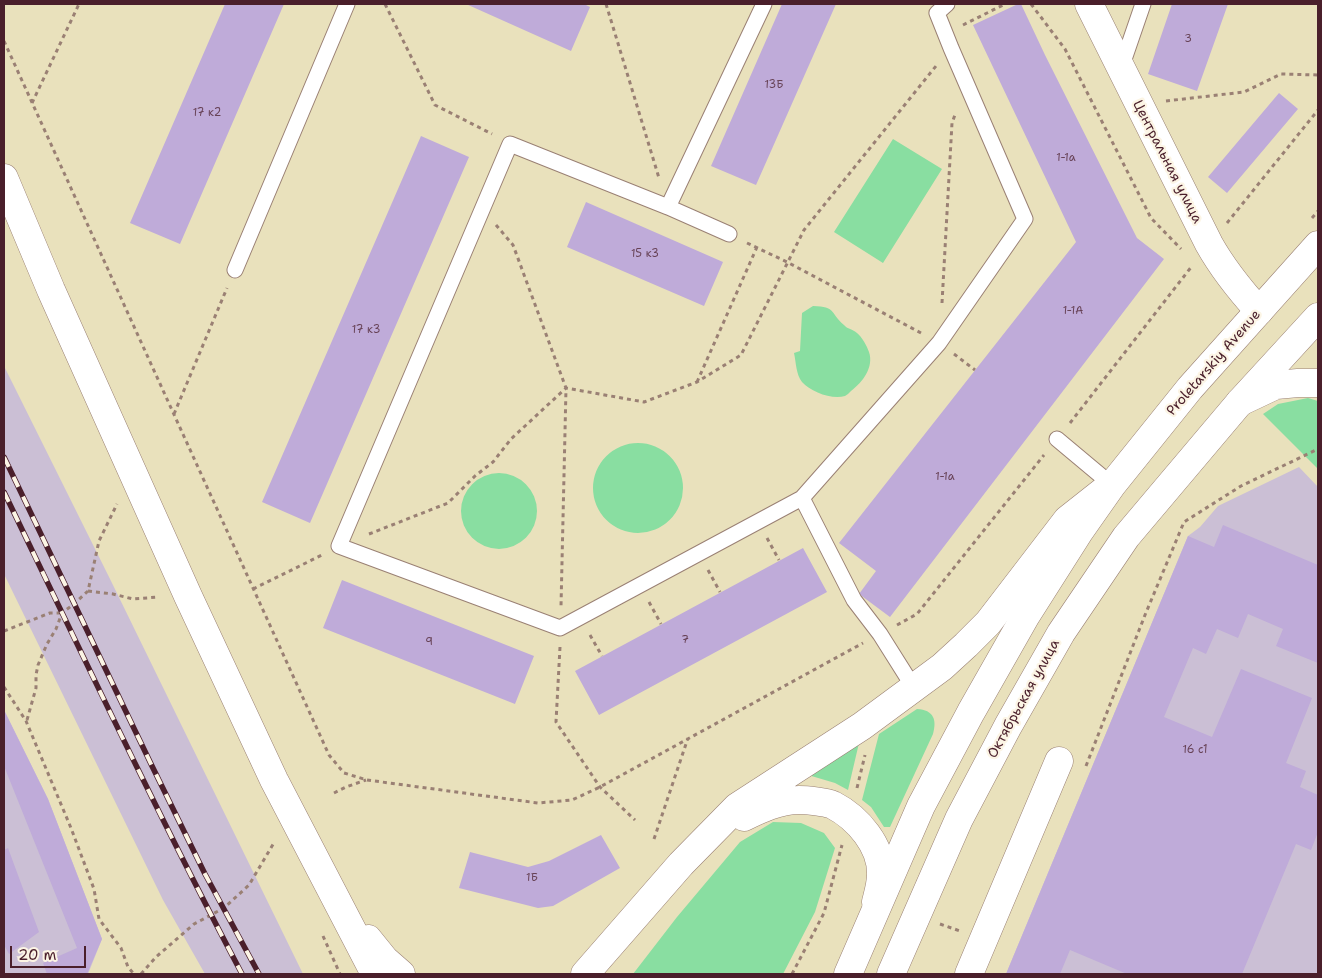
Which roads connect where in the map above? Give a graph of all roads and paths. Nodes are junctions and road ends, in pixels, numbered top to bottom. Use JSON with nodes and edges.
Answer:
{"nodes":[{"id":1,"x":79,"y":4,"type":"edge"},
{"id":2,"x":348,"y":4,"type":"edge"},
{"id":3,"x":385,"y":4,"type":"edge"},
{"id":4,"x":606,"y":4,"type":"edge"},
{"id":5,"x":764,"y":4,"type":"edge"},
{"id":6,"x":948,"y":4,"type":"edge"},
{"id":7,"x":1005,"y":4,"type":"edge"},
{"id":8,"x":1031,"y":4,"type":"edge"},
{"id":9,"x":1089,"y":4,"type":"edge"},
{"id":10,"x":1143,"y":4,"type":"edge"},
{"id":11,"x":963,"y":26,"type":"dead end"},
{"id":12,"x":4,"y":41,"type":"edge"},
{"id":13,"x":951,"y":48,"type":"junction"},
{"id":14,"x":1121,"y":69,"type":"junction"},
{"id":15,"x":1318,"y":74,"type":"edge"},
{"id":16,"x":966,"y":83,"type":"junction"},
{"id":17,"x":1162,"y":101,"type":"dead end"},
{"id":18,"x":32,"y":103,"type":"junction"},
{"id":19,"x":1318,"y":110,"type":"edge"},
{"id":20,"x":510,"y":144,"type":"junction"},
{"id":21,"x":4,"y":178,"type":"edge"},
{"id":22,"x":668,"y":207,"type":"junction"},
{"id":23,"x":482,"y":209,"type":"junction"},
{"id":24,"x":1318,"y":211,"type":"edge"},
{"id":25,"x":730,"y":234,"type":"joint"},
{"id":26,"x":1312,"y":235,"type":"edge"},
{"id":27,"x":757,"y":247,"type":"junction"},
{"id":28,"x":1182,"y":250,"type":"dead end"},
{"id":29,"x":1215,"y":254,"type":"junction"},
{"id":30,"x":787,"y":262,"type":"junction"},
{"id":31,"x":235,"y":270,"type":"joint"},
{"id":32,"x":1259,"y":311,"type":"junction"},
{"id":33,"x":1318,"y":317,"type":"edge"},
{"id":34,"x":940,"y":343,"type":"junction"},
{"id":35,"x":975,"y":370,"type":"dead end"},
{"id":36,"x":697,"y":382,"type":"junction"},
{"id":37,"x":1318,"y":383,"type":"edge"},
{"id":38,"x":566,"y":388,"type":"junction"},
{"id":39,"x":1240,"y":402,"type":"junction"},
{"id":40,"x":174,"y":414,"type":"junction"},
{"id":41,"x":1057,"y":439,"type":"junction"},
{"id":42,"x":1318,"y":449,"type":"edge"},
{"id":43,"x":1112,"y":484,"type":"junction"},
{"id":44,"x":802,"y":498,"type":"junction"},
{"id":45,"x":118,"y":504,"type":"dead end"},
{"id":46,"x":339,"y":546,"type":"junction"},
{"id":47,"x":325,"y":554,"type":"dead end"},
{"id":48,"x":253,"y":589,"type":"junction"},
{"id":49,"x":88,"y":591,"type":"junction"},
{"id":50,"x":162,"y":597,"type":"dead end"},
{"id":51,"x":62,"y":613,"type":"junction"},
{"id":52,"x":560,"y":628,"type":"junction"},
{"id":53,"x":4,"y":631,"type":"edge"},
{"id":54,"x":880,"y":634,"type":"junction"},
{"id":55,"x":4,"y":687,"type":"edge"},
{"id":56,"x":914,"y":688,"type":"junction"},
{"id":57,"x":26,"y":721,"type":"junction"},
{"id":58,"x":688,"y":738,"type":"junction"},
{"id":59,"x":867,"y":748,"type":"dead end"},
{"id":60,"x":1072,"y":765,"type":"joint"},
{"id":61,"x":367,"y":780,"type":"junction"},
{"id":62,"x":600,"y":787,"type":"junction"},
{"id":63,"x":334,"y":794,"type":"dead end"},
{"id":64,"x":855,"y":796,"type":"dead end"},
{"id":65,"x":635,"y":820,"type":"dead end"},
{"id":66,"x":278,"y":836,"type":"dead end"},
{"id":67,"x":654,"y":839,"type":"dead end"},
{"id":68,"x":844,"y":842,"type":"dead end"},
{"id":69,"x":333,"y":896,"type":"junction"},
{"id":70,"x":865,"y":936,"type":"junction"},
{"id":71,"x":595,"y":972,"type":"edge"},
{"id":72,"x":134,"y":974,"type":"edge"},
{"id":73,"x":140,"y":974,"type":"edge"},
{"id":74,"x":375,"y":974,"type":"edge"},
{"id":75,"x":401,"y":974,"type":"edge"},
{"id":76,"x":792,"y":974,"type":"edge"},
{"id":77,"x":848,"y":974,"type":"edge"},
{"id":78,"x":890,"y":974,"type":"edge"},
{"id":79,"x":970,"y":974,"type":"edge"}],
"edges":[{"from":1,"to":18,"type":"path"},
{"from":2,"to":31,"type":"lane"},
{"from":3,"to":20,"type":"path"},
{"from":4,"to":22,"type":"path"},
{"from":5,"to":22,"type":"lane"},
{"from":6,"to":13,"type":"lane"},
{"from":7,"to":11,"type":"path"},
{"from":8,"to":28,"type":"path"},
{"from":9,"to":14,"type":"main road","name":"Центральная улица"},
{"from":10,"to":14,"type":"lane"},
{"from":12,"to":18,"type":"path"},
{"from":13,"to":16,"type":"lane"},
{"from":13,"to":30,"type":"path"},
{"from":14,"to":29,"type":"main road","name":"Центральная улица"},
{"from":15,"to":17,"type":"path"},
{"from":16,"to":34,"type":"path"},
{"from":16,"to":34,"type":"lane"},
{"from":18,"to":40,"type":"path"},
{"from":19,"to":29,"type":"path"},
{"from":20,"to":22,"type":"lane"},
{"from":20,"to":23,"type":"lane"},
{"from":21,"to":69,"type":"main road"},
{"from":22,"to":25,"type":"lane"},
{"from":23,"to":38,"type":"path"},
{"from":23,"to":46,"type":"lane"},
{"from":24,"to":26,"type":"path"},
{"from":25,"to":27,"type":"path"},
{"from":26,"to":32,"type":"main road","name":"Proletarskiy Avenue"},
{"from":27,"to":30,"type":"path"},
{"from":27,"to":36,"type":"path"},
{"from":29,"to":32,"type":"main road","name":"Центральная улица"},
{"from":29,"to":41,"type":"path"},
{"from":30,"to":34,"type":"path"},
{"from":30,"to":36,"type":"path"},
{"from":31,"to":40,"type":"path"},
{"from":32,"to":43,"type":"main road","name":"Proletarskiy Avenue"},
{"from":33,"to":39,"type":"main road"},
{"from":34,"to":35,"type":"path"},
{"from":34,"to":44,"type":"lane"},
{"from":36,"to":38,"type":"path"},
{"from":37,"to":39,"type":"main road"},
{"from":38,"to":46,"type":"path"},
{"from":38,"to":52,"type":"path"},
{"from":39,"to":78,"type":"main road","name":"Октябрьская улица"},
{"from":40,"to":48,"type":"path"},
{"from":41,"to":43,"type":"lane"},
{"from":41,"to":54,"type":"path"},
{"from":42,"to":60,"type":"path"},
{"from":43,"to":56,"type":"main road"},
{"from":43,"to":70,"type":"main road"},
{"from":44,"to":52,"type":"lane"},
{"from":44,"to":54,"type":"lane"},
{"from":45,"to":49,"type":"path"},
{"from":46,"to":52,"type":"lane"},
{"from":47,"to":48,"type":"path"},
{"from":48,"to":61,"type":"path"},
{"from":49,"to":50,"type":"path"},
{"from":49,"to":51,"type":"path"},
{"from":51,"to":53,"type":"path"},
{"from":51,"to":57,"type":"path"},
{"from":52,"to":62,"type":"path"},
{"from":54,"to":56,"type":"lane"},
{"from":54,"to":58,"type":"path"},
{"from":55,"to":57,"type":"path"},
{"from":56,"to":71,"type":"main road"},
{"from":57,"to":72,"type":"path"},
{"from":58,"to":62,"type":"path"},
{"from":58,"to":67,"type":"path"},
{"from":59,"to":64,"type":"path"},
{"from":60,"to":79,"type":"main road"},
{"from":61,"to":62,"type":"path"},
{"from":61,"to":63,"type":"path"},
{"from":62,"to":65,"type":"path"},
{"from":66,"to":73,"type":"path"},
{"from":68,"to":76,"type":"path"},
{"from":69,"to":74,"type":"main road"},
{"from":69,"to":75,"type":"main road"},
{"from":70,"to":71,"type":"main road"},
{"from":70,"to":77,"type":"main road"}]}
